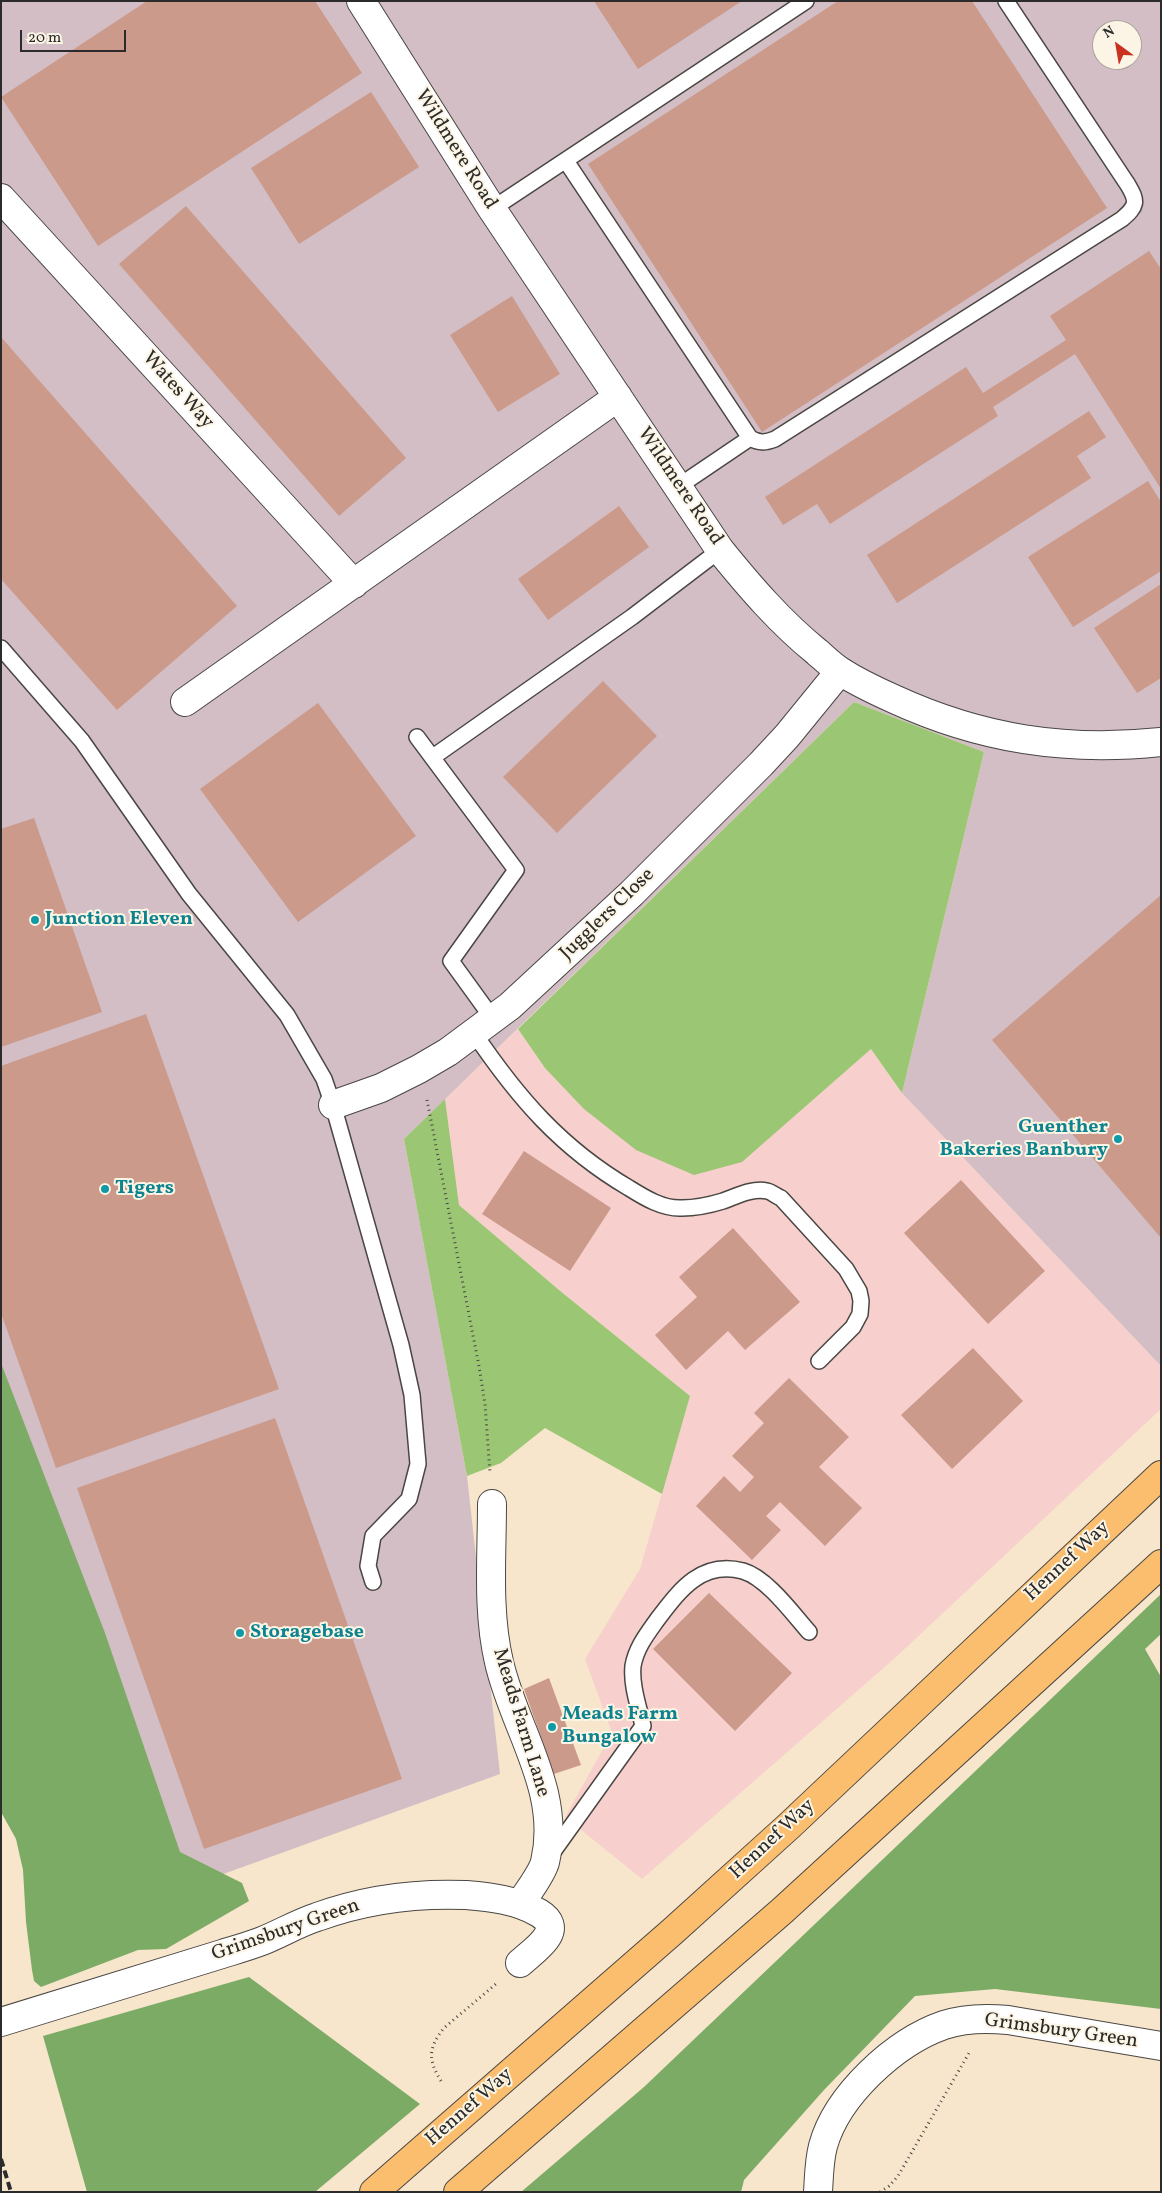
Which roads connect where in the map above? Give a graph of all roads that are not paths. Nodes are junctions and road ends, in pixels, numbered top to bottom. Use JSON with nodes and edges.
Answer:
{"nodes":[{"id":1,"x":361,"y":1,"type":"edge"},
{"id":2,"x":806,"y":1,"type":"edge"},
{"id":3,"x":1006,"y":1,"type":"edge"},
{"id":4,"x":566,"y":161,"type":"junction"},
{"id":5,"x":1,"y":198,"type":"edge"},
{"id":6,"x":492,"y":209,"type":"junction"},
{"id":7,"x":618,"y":397,"type":"junction"},
{"id":8,"x":750,"y":438,"type":"junction"},
{"id":9,"x":679,"y":486,"type":"junction"},
{"id":10,"x":720,"y":550,"type":"junction"},
{"id":11,"x":354,"y":584,"type":"junction"},
{"id":12,"x":1,"y":648,"type":"edge"},
{"id":13,"x":840,"y":671,"type":"junction"},
{"id":14,"x":185,"y":702,"type":"dead end"},
{"id":15,"x":418,"y":736,"type":"dead end"},
{"id":16,"x":1161,"y":742,"type":"edge"},
{"id":17,"x":433,"y":757,"type":"junction"},
{"id":18,"x":484,"y":1026,"type":"junction"},
{"id":19,"x":333,"y":1105,"type":"junction"},
{"id":20,"x":819,"y":1361,"type":"dead end"},
{"id":21,"x":1161,"y":1475,"type":"edge"},
{"id":22,"x":492,"y":1504,"type":"road end"},
{"id":23,"x":1161,"y":1564,"type":"edge"},
{"id":24,"x":373,"y":1582,"type":"dead end"},
{"id":25,"x":810,"y":1632,"type":"dead end"},
{"id":26,"x":544,"y":1864,"type":"junction"},
{"id":27,"x":520,"y":1904,"type":"junction"},
{"id":28,"x":520,"y":1963,"type":"road end"},
{"id":29,"x":1,"y":2022,"type":"edge"},
{"id":30,"x":1161,"y":2046,"type":"edge"},
{"id":31,"x":374,"y":2192,"type":"edge"},
{"id":32,"x":458,"y":2192,"type":"edge"},
{"id":33,"x":818,"y":2192,"type":"edge"}],
"edges":[{"from":1,"to":6,"type":"street","name":"Wildmere Road"},
{"from":2,"to":4,"type":"lane"},
{"from":3,"to":8,"type":"lane"},
{"from":4,"to":6,"type":"lane"},
{"from":4,"to":8,"type":"lane"},
{"from":5,"to":11,"type":"street","name":"Wates Way"},
{"from":6,"to":7,"type":"street","name":"Wildmere Road"},
{"from":7,"to":9,"type":"street","name":"Wildmere Road"},
{"from":7,"to":11,"type":"street"},
{"from":8,"to":9,"type":"lane"},
{"from":9,"to":10,"type":"street","name":"Wildmere Road"},
{"from":10,"to":13,"type":"street","name":"Wildmere Road"},
{"from":10,"to":17,"type":"lane"},
{"from":11,"to":14,"type":"street"},
{"from":12,"to":19,"type":"lane"},
{"from":13,"to":16,"type":"street","name":"Wildmere Road"},
{"from":13,"to":18,"type":"street","name":"Jugglers Close"},
{"from":15,"to":17,"type":"lane"},
{"from":17,"to":18,"type":"lane"},
{"from":18,"to":19,"type":"street","name":"Jugglers Close"},
{"from":18,"to":20,"type":"lane"},
{"from":19,"to":24,"type":"lane"},
{"from":21,"to":31,"type":"highway","name":"Hennef Way"},
{"from":22,"to":26,"type":"street","name":"Meads Farm Lane"},
{"from":23,"to":32,"type":"highway"},
{"from":25,"to":26,"type":"lane"},
{"from":26,"to":27,"type":"street","name":"Meads Farm Lane"},
{"from":27,"to":28,"type":"street","name":"Grimsbury Green"},
{"from":27,"to":29,"type":"street","name":"Grimsbury Green"},
{"from":30,"to":33,"type":"street","name":"Grimsbury Green"}]}
